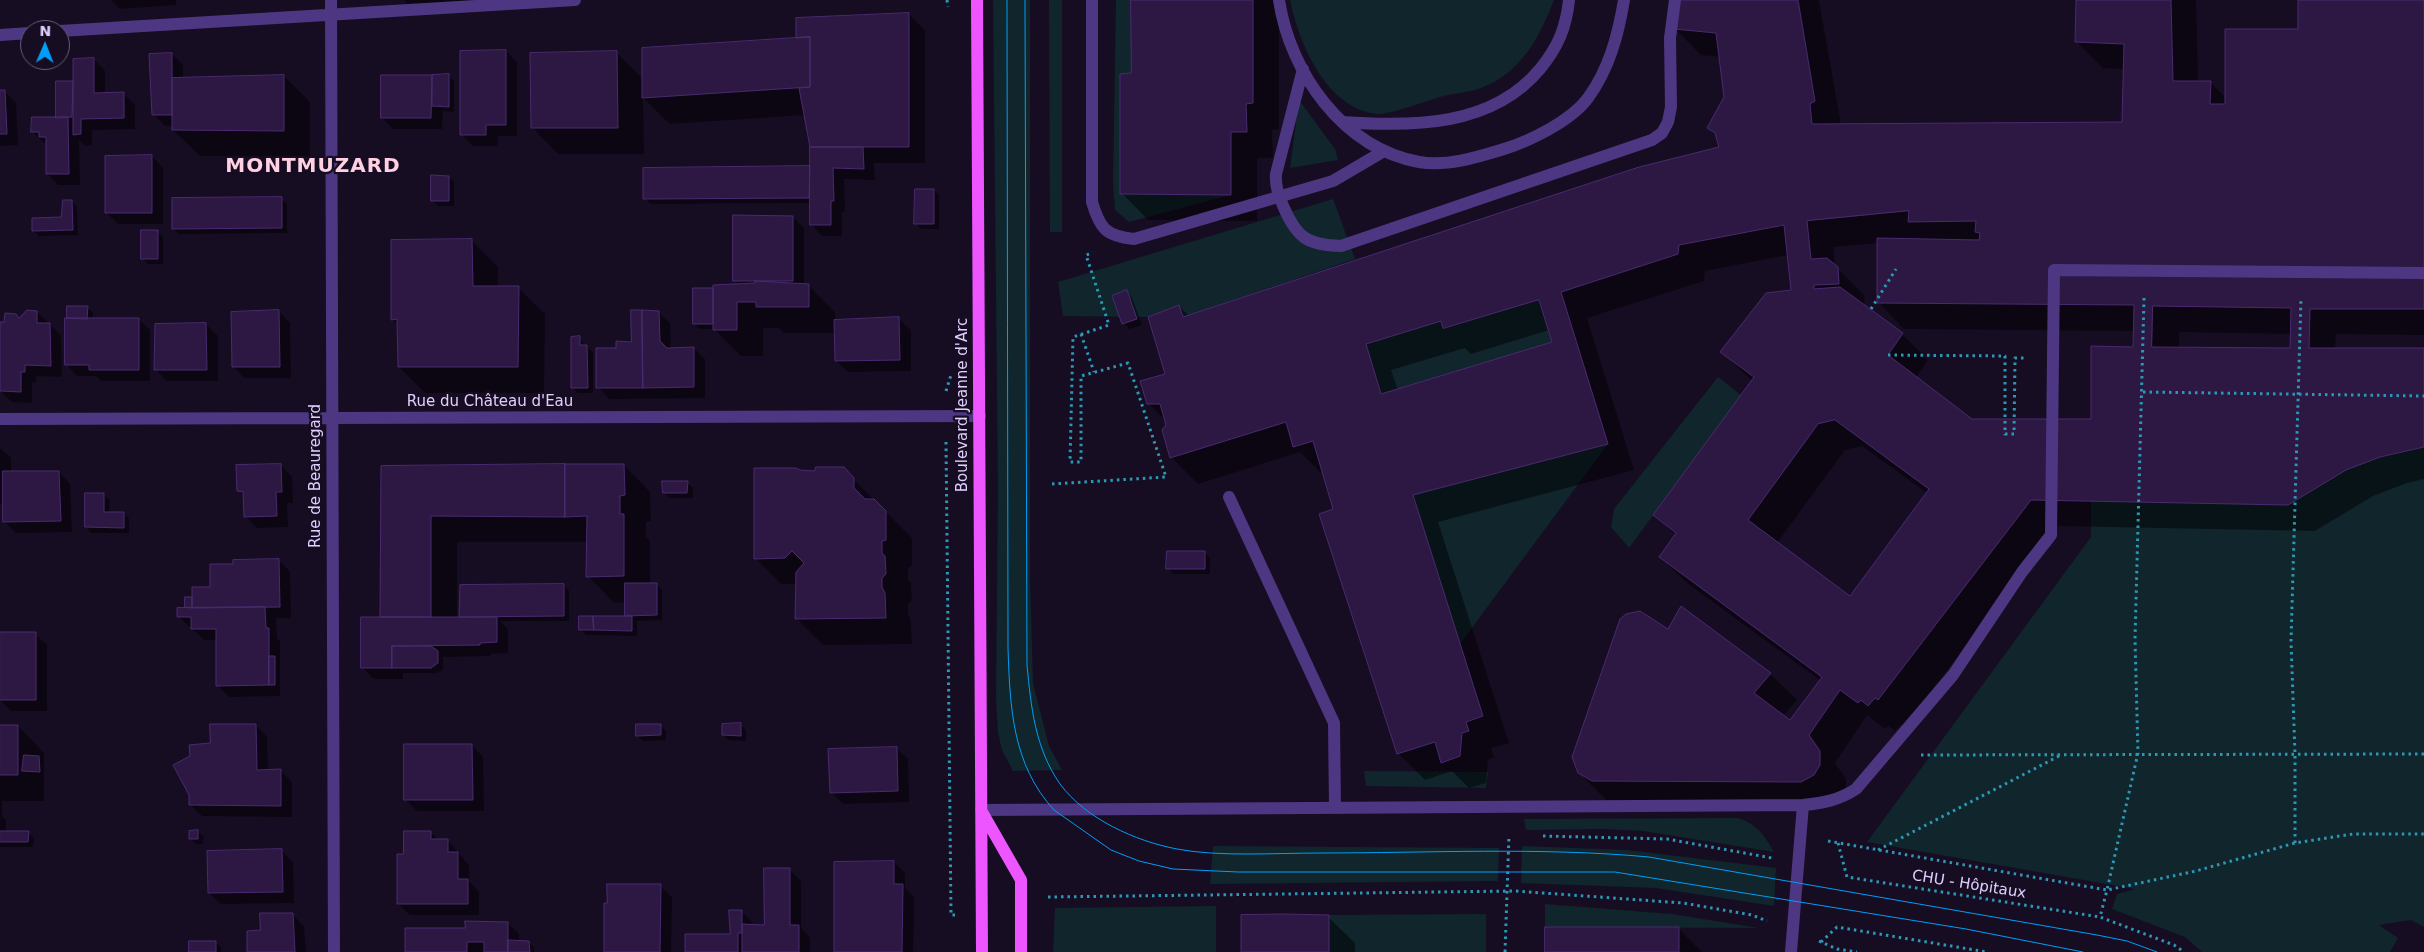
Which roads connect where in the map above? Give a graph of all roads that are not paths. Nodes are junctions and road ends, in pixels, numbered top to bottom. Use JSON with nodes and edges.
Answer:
{"nodes":[{"id":1,"x":331,"y":0,"type":"edge"},
{"id":2,"x":575,"y":0,"type":"edge"},
{"id":3,"x":977,"y":0,"type":"edge"},
{"id":4,"x":1092,"y":0,"type":"edge"},
{"id":5,"x":1279,"y":0,"type":"edge"},
{"id":6,"x":1569,"y":0,"type":"edge"},
{"id":7,"x":1624,"y":0,"type":"edge"},
{"id":8,"x":1674,"y":0,"type":"edge"},
{"id":9,"x":331,"y":15,"type":"junction"},
{"id":10,"x":70,"y":30,"type":"edge"},
{"id":11,"x":20,"y":34,"type":"edge"},
{"id":12,"x":0,"y":35,"type":"edge"},
{"id":13,"x":1303,"y":69,"type":"junction"},
{"id":14,"x":1342,"y":122,"type":"junction"},
{"id":15,"x":1384,"y":151,"type":"junction"},
{"id":16,"x":1279,"y":196,"type":"junction"},
{"id":17,"x":2424,"y":273,"type":"edge"},
{"id":18,"x":980,"y":416,"type":"junction"},
{"id":19,"x":332,"y":418,"type":"junction"},
{"id":20,"x":0,"y":420,"type":"edge"},
{"id":21,"x":1230,"y":496,"type":"dead end"},
{"id":22,"x":1804,"y":805,"type":"junction"},
{"id":23,"x":1335,"y":808,"type":"junction"},
{"id":24,"x":981,"y":810,"type":"junction"},
{"id":25,"x":334,"y":952,"type":"edge"},
{"id":26,"x":982,"y":952,"type":"edge"},
{"id":27,"x":1021,"y":952,"type":"edge"},
{"id":28,"x":1792,"y":952,"type":"edge"}],
"edges":[{"from":1,"to":9,"type":"street","name":"Rue de Beauregard"},
{"from":2,"to":9,"type":"street"},
{"from":3,"to":18,"type":"main road","name":"Boulevard Jeanne d'Arc"},
{"from":4,"to":16,"type":"street"},
{"from":5,"to":13,"type":"street"},
{"from":6,"to":14,"type":"street"},
{"from":7,"to":15,"type":"street"},
{"from":8,"to":16,"type":"street"},
{"from":9,"to":10,"type":"street"},
{"from":9,"to":19,"type":"street","name":"Rue de Beauregard"},
{"from":11,"to":12,"type":"street"},
{"from":13,"to":14,"type":"street"},
{"from":13,"to":16,"type":"street"},
{"from":14,"to":15,"type":"street"},
{"from":15,"to":16,"type":"street"},
{"from":17,"to":22,"type":"street"},
{"from":18,"to":19,"type":"street","name":"Rue du Château d'Eau"},
{"from":18,"to":24,"type":"main road","name":"Boulevard Jeanne d'Arc"},
{"from":19,"to":20,"type":"street","name":"Rue du Château d'Eau"},
{"from":19,"to":25,"type":"street","name":"Rue de Beauregard"},
{"from":21,"to":23,"type":"street"},
{"from":22,"to":23,"type":"street"},
{"from":22,"to":28,"type":"street"},
{"from":23,"to":24,"type":"street"},
{"from":24,"to":26,"type":"main road","name":"Boulevard Jeanne d'Arc"},
{"from":24,"to":27,"type":"main road","name":"Boulevard Jeanne d'Arc"}]}
